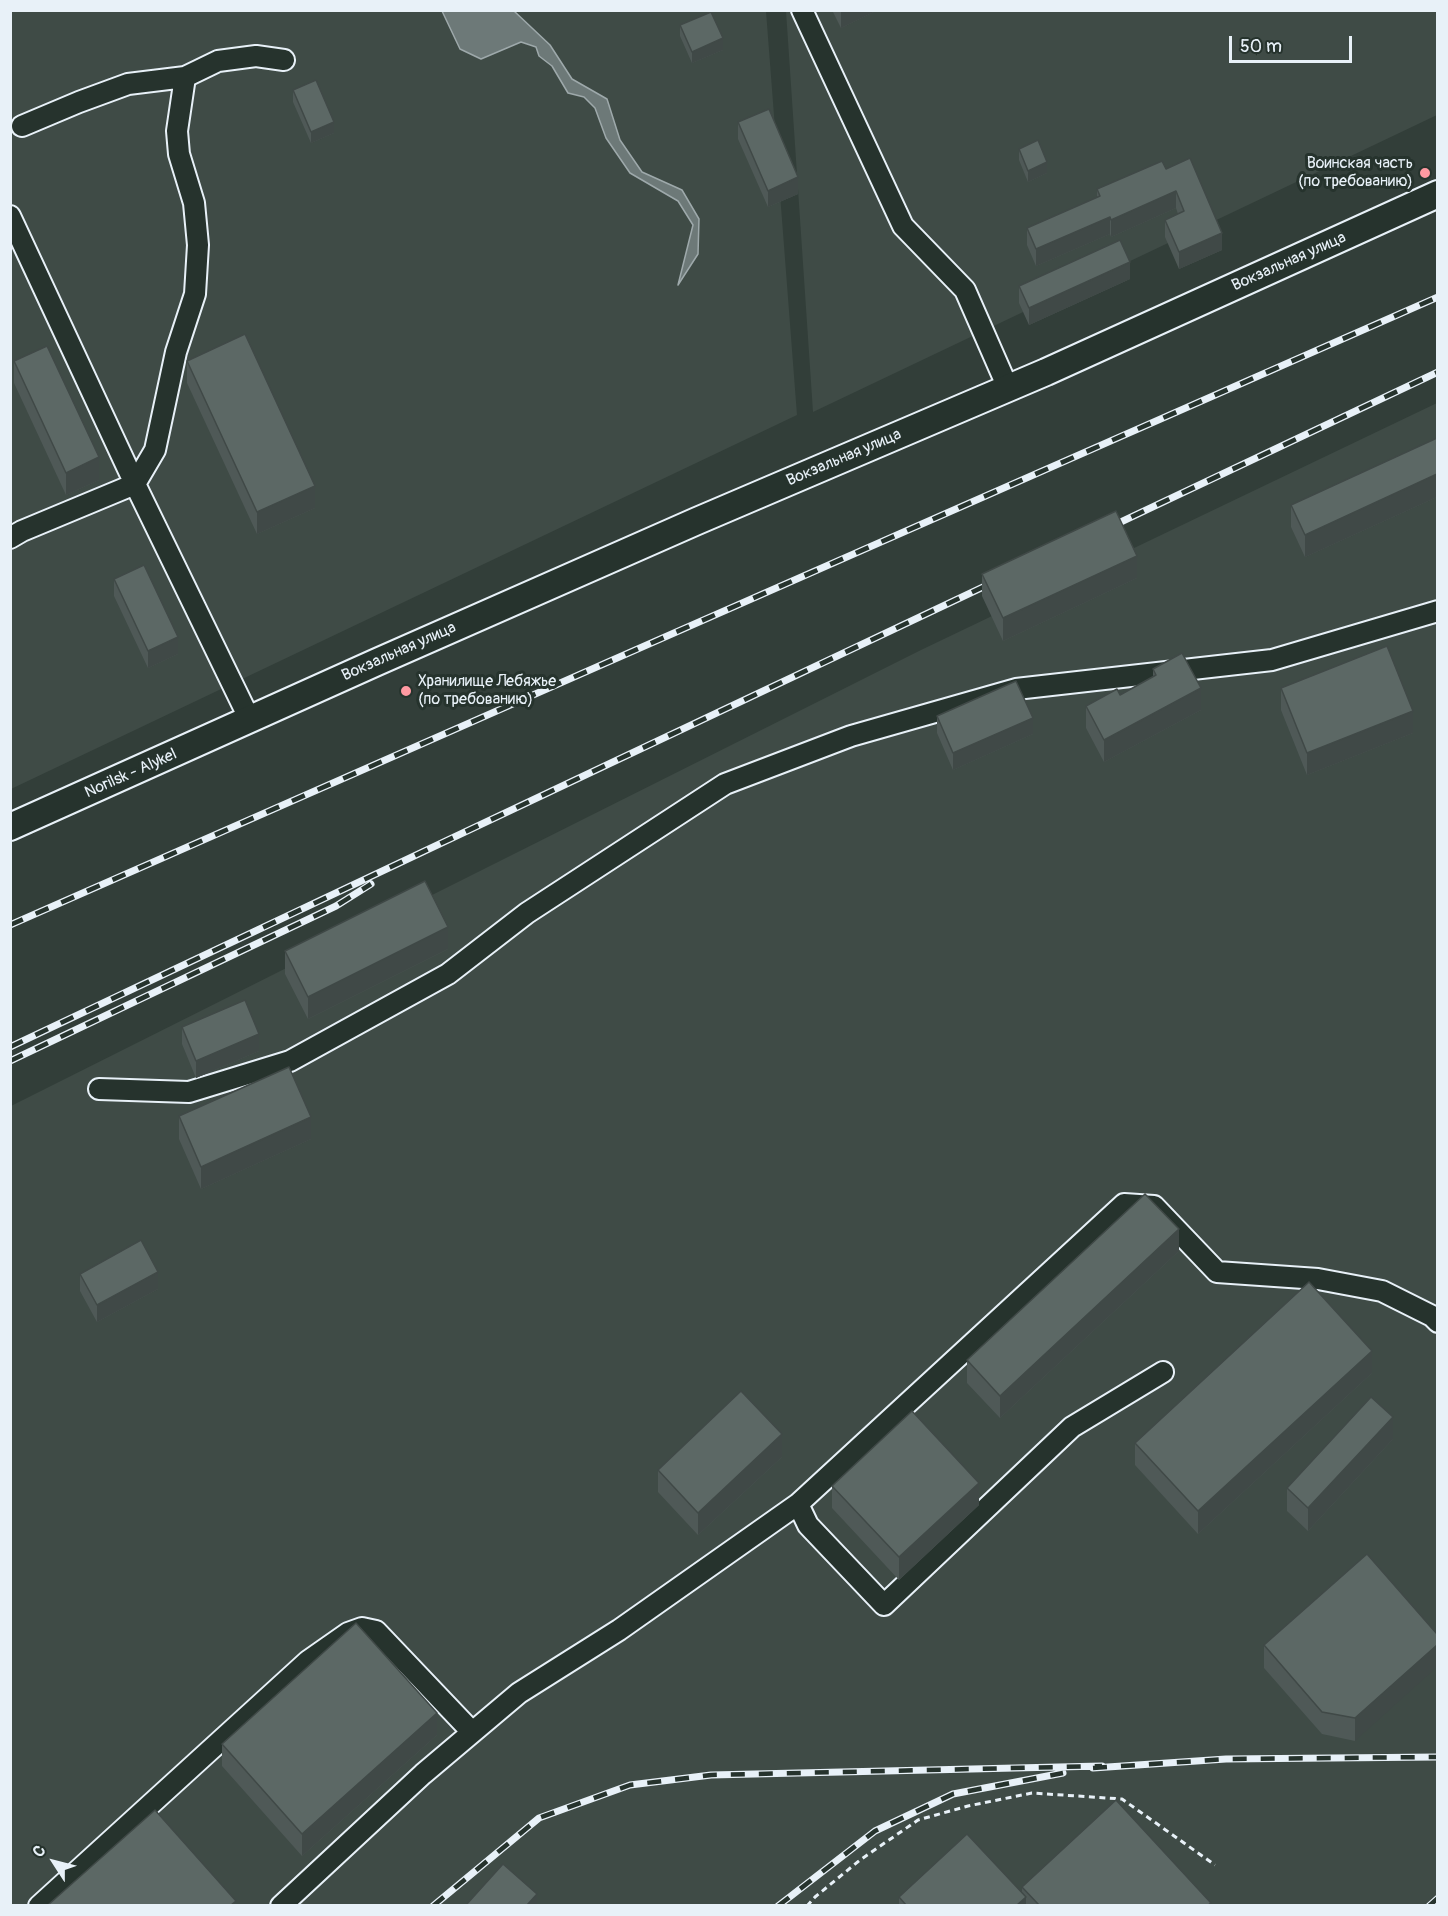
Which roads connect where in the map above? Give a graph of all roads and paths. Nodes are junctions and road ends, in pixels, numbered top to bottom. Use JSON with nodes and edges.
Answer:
{"nodes":[{"id":1,"x":802,"y":10,"type":"edge"},
{"id":2,"x":284,"y":60,"type":"dead end"},
{"id":3,"x":185,"y":77,"type":"junction"},
{"id":4,"x":22,"y":126,"type":"dead end"},
{"id":5,"x":1437,"y":194,"type":"edge"},
{"id":6,"x":10,"y":216,"type":"edge"},
{"id":7,"x":1008,"y":388,"type":"junction"},
{"id":8,"x":135,"y":484,"type":"junction"},
{"id":9,"x":10,"y":538,"type":"edge"},
{"id":10,"x":1437,"y":611,"type":"edge"},
{"id":11,"x":250,"y":720,"type":"junction"},
{"id":12,"x":10,"y":827,"type":"edge"},
{"id":13,"x":99,"y":1089,"type":"dead end"},
{"id":14,"x":1437,"y":1322,"type":"edge"},
{"id":15,"x":1162,"y":1372,"type":"dead end"},
{"id":16,"x":798,"y":1504,"type":"junction"},
{"id":17,"x":472,"y":1732,"type":"junction"},
{"id":18,"x":1215,"y":1865,"type":"dead end"},
{"id":19,"x":39,"y":1905,"type":"edge"},
{"id":20,"x":281,"y":1905,"type":"edge"},
{"id":21,"x":807,"y":1905,"type":"edge"}],
"edges":[{"from":1,"to":7,"type":"lane"},
{"from":2,"to":3,"type":"lane"},
{"from":3,"to":4,"type":"lane"},
{"from":3,"to":8,"type":"lane"},
{"from":5,"to":7,"type":"main road","name":"Вокзальная улица"},
{"from":6,"to":8,"type":"lane"},
{"from":7,"to":11,"type":"main road","name":"Вокзальная улица"},
{"from":8,"to":9,"type":"lane"},
{"from":8,"to":11,"type":"lane"},
{"from":10,"to":13,"type":"lane"},
{"from":11,"to":12,"type":"main road","name":"Norilsk - Alykel"},
{"from":14,"to":16,"type":"lane"},
{"from":15,"to":16,"type":"lane"},
{"from":16,"to":17,"type":"lane"},
{"from":17,"to":19,"type":"lane"},
{"from":17,"to":20,"type":"lane"},
{"from":18,"to":21,"type":"path"}]}
